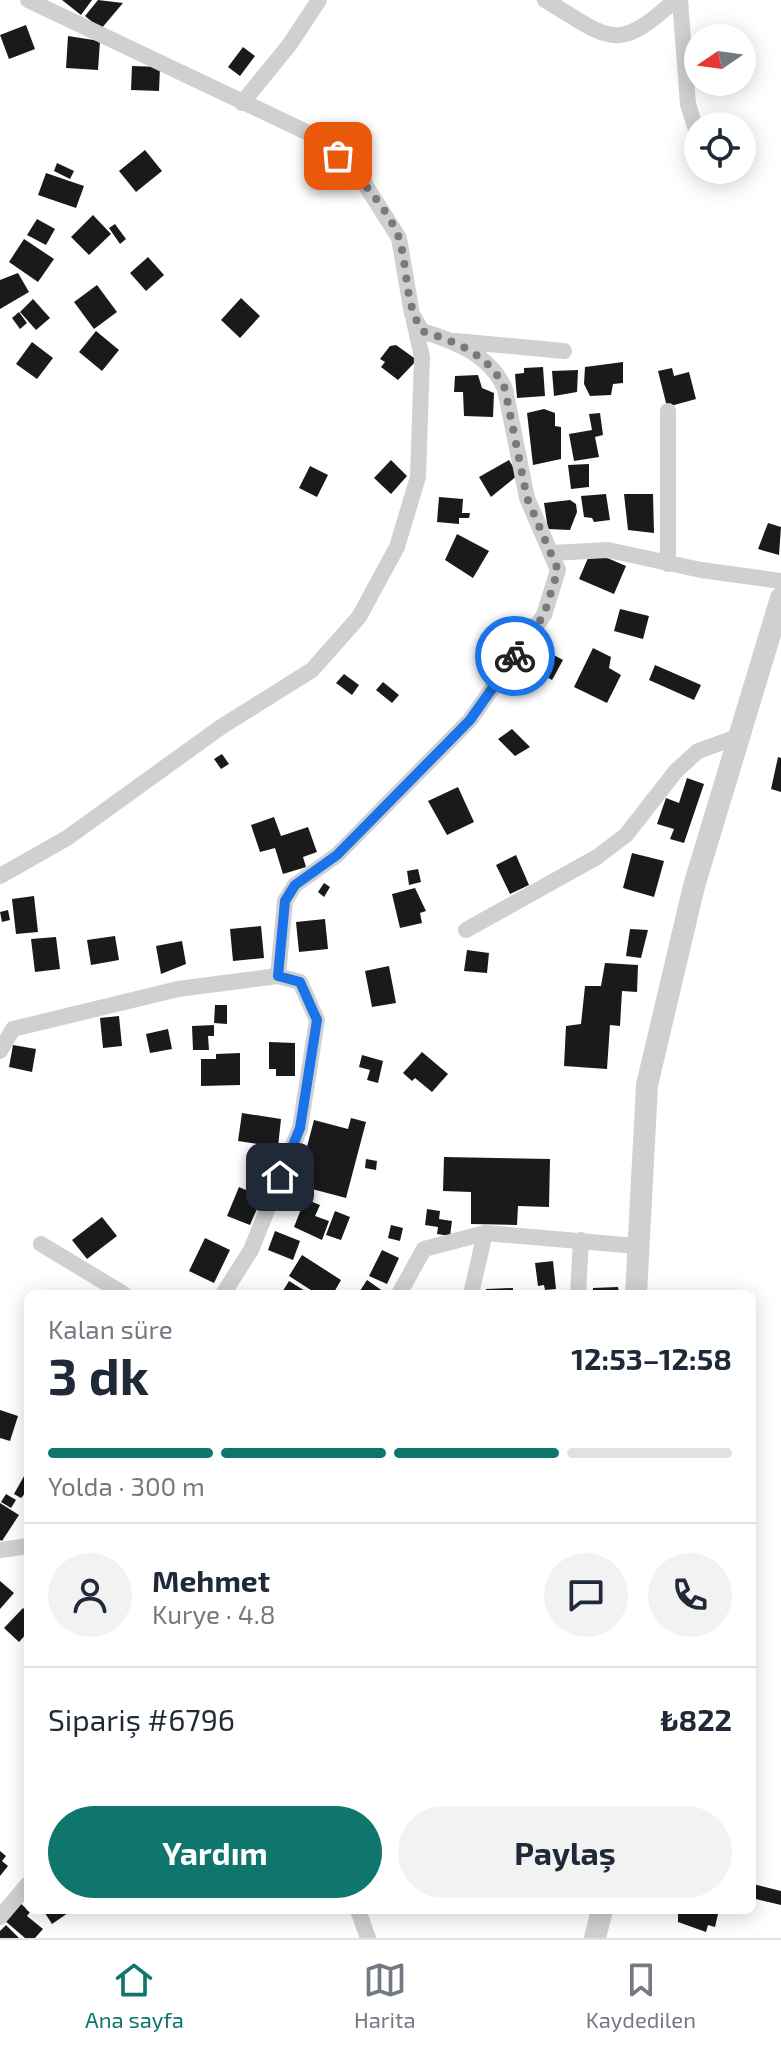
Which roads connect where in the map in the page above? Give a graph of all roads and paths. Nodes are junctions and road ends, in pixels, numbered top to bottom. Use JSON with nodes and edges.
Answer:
{"nodes":[{"id":1,"x":28,"y":0,"type":"edge"},
{"id":2,"x":319,"y":0,"type":"edge"},
{"id":3,"x":545,"y":0,"type":"edge"},
{"id":4,"x":677,"y":0,"type":"edge"},
{"id":5,"x":242,"y":103,"type":"junction"},
{"id":6,"x":690,"y":112,"type":"edge"},
{"id":7,"x":412,"y":314,"type":"junction"},
{"id":8,"x":455,"y":341,"type":"junction"},
{"id":9,"x":564,"y":351,"type":"dead end"},
{"id":10,"x":668,"y":411,"type":"dead end"},
{"id":11,"x":551,"y":553,"type":"junction"},
{"id":12,"x":668,"y":564,"type":"junction"},
{"id":13,"x":781,"y":581,"type":"edge"},
{"id":14,"x":781,"y":598,"type":"edge"},
{"id":15,"x":740,"y":736,"type":"junction"},
{"id":16,"x":0,"y":876,"type":"edge"},
{"id":17,"x":466,"y":930,"type":"dead end"},
{"id":18,"x":278,"y":976,"type":"junction"},
{"id":19,"x":0,"y":1051,"type":"edge"},
{"id":20,"x":485,"y":1233,"type":"junction"},
{"id":21,"x":581,"y":1240,"type":"junction"},
{"id":22,"x":41,"y":1244,"type":"dead end"},
{"id":23,"x":637,"y":1246,"type":"junction"},
{"id":24,"x":117,"y":1290,"type":"edge"},
{"id":25,"x":226,"y":1290,"type":"edge"},
{"id":26,"x":401,"y":1290,"type":"edge"},
{"id":27,"x":472,"y":1290,"type":"edge"},
{"id":28,"x":578,"y":1290,"type":"edge"},
{"id":29,"x":636,"y":1290,"type":"edge"},
{"id":30,"x":24,"y":1547,"type":"edge"},
{"id":31,"x":0,"y":1550,"type":"edge"},
{"id":32,"x":24,"y":1889,"type":"edge"},
{"id":33,"x":361,"y":1914,"type":"edge"},
{"id":34,"x":601,"y":1914,"type":"edge"},
{"id":35,"x":0,"y":1917,"type":"edge"},
{"id":36,"x":368,"y":1938,"type":"edge"},
{"id":37,"x":595,"y":1938,"type":"edge"}],
"edges":[{"from":1,"to":5,"type":"street"},
{"from":2,"to":5,"type":"street"},
{"from":3,"to":4,"type":"street"},
{"from":4,"to":6,"type":"street"},
{"from":5,"to":7,"type":"street"},
{"from":7,"to":8,"type":"street"},
{"from":7,"to":16,"type":"street"},
{"from":8,"to":9,"type":"street"},
{"from":8,"to":11,"type":"street"},
{"from":10,"to":12,"type":"street"},
{"from":11,"to":12,"type":"street"},
{"from":11,"to":18,"type":"street"},
{"from":12,"to":13,"type":"street"},
{"from":14,"to":15,"type":"street"},
{"from":15,"to":17,"type":"street"},
{"from":15,"to":23,"type":"street"},
{"from":18,"to":19,"type":"street"},
{"from":18,"to":25,"type":"street"},
{"from":20,"to":21,"type":"street"},
{"from":20,"to":26,"type":"street"},
{"from":20,"to":27,"type":"street"},
{"from":21,"to":23,"type":"street"},
{"from":21,"to":28,"type":"street"},
{"from":22,"to":24,"type":"street"},
{"from":23,"to":29,"type":"street"},
{"from":30,"to":31,"type":"street"},
{"from":32,"to":35,"type":"street"},
{"from":33,"to":36,"type":"street"},
{"from":34,"to":37,"type":"street"}]}
